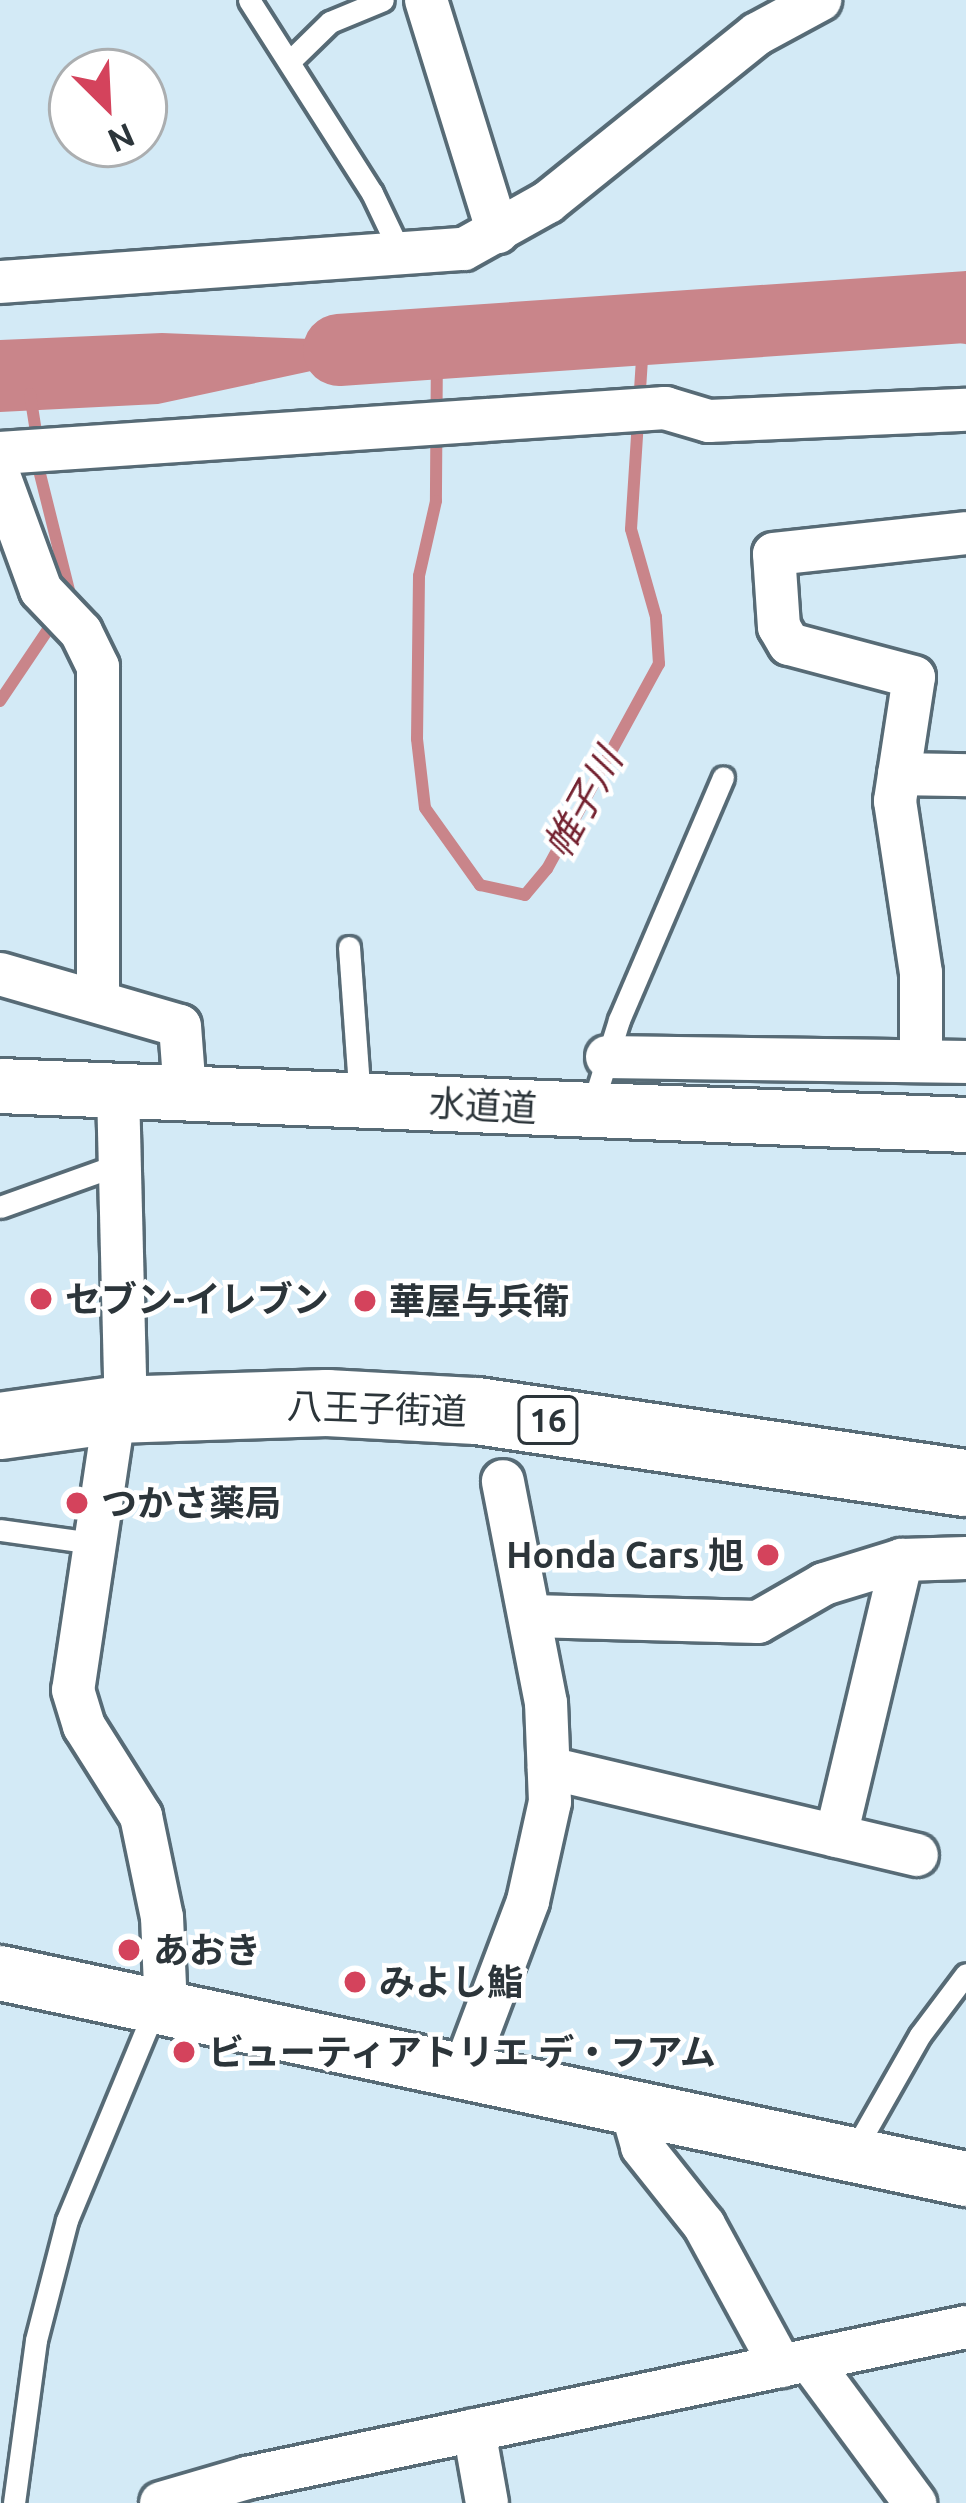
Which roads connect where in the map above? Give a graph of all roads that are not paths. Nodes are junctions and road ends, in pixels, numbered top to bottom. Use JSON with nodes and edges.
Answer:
{"nodes":[{"id":1,"x":249,"y":0,"type":"edge"},
{"id":2,"x":383,"y":0,"type":"edge"},
{"id":3,"x":426,"y":0,"type":"edge"},
{"id":4,"x":808,"y":2,"type":"edge"},
{"id":5,"x":290,"y":61,"type":"junction"},
{"id":6,"x":498,"y":232,"type":"junction"},
{"id":7,"x":402,"y":256,"type":"junction"},
{"id":8,"x":0,"y":282,"type":"edge"},
{"id":9,"x":966,"y":410,"type":"edge"},
{"id":10,"x":0,"y":452,"type":"edge"},
{"id":11,"x":0,"y":478,"type":"edge"},
{"id":12,"x":966,"y":533,"type":"edge"},
{"id":13,"x":899,"y":773,"type":"junction"},
{"id":14,"x":966,"y":775,"type":"edge"},
{"id":15,"x":724,"y":777,"type":"dead end"},
{"id":16,"x":349,"y":947,"type":"dead end"},
{"id":17,"x":0,"y":974,"type":"edge"},
{"id":18,"x":98,"y":997,"type":"junction"},
{"id":19,"x":607,"y":1057,"type":"junction"},
{"id":20,"x":921,"y":1061,"type":"junction"},
{"id":21,"x":966,"y":1062,"type":"edge"},
{"id":22,"x":0,"y":1086,"type":"edge"},
{"id":23,"x":118,"y":1090,"type":"junction"},
{"id":24,"x":185,"y":1093,"type":"junction"},
{"id":25,"x":360,"y":1099,"type":"junction"},
{"id":26,"x":591,"y":1110,"type":"junction"},
{"id":27,"x":966,"y":1125,"type":"edge"},
{"id":28,"x":120,"y":1164,"type":"junction"},
{"id":29,"x":0,"y":1207,"type":"edge"},
{"id":30,"x":121,"y":1410,"type":"junction"},
{"id":31,"x":0,"y":1426,"type":"edge"},
{"id":32,"x":504,"y":1449,"type":"junction"},
{"id":33,"x":966,"y":1484,"type":"edge"},
{"id":34,"x":0,"y":1530,"type":"edge"},
{"id":35,"x":92,"y":1543,"type":"junction"},
{"id":36,"x":966,"y":1558,"type":"edge"},
{"id":37,"x":902,"y":1560,"type":"junction"},
{"id":38,"x":531,"y":1616,"type":"junction"},
{"id":39,"x":549,"y":1768,"type":"junction"},
{"id":40,"x":836,"y":1836,"type":"junction"},
{"id":41,"x":917,"y":1855,"type":"dead end"},
{"id":42,"x":0,"y":1973,"type":"edge"},
{"id":43,"x":966,"y":1974,"type":"edge"},
{"id":44,"x":161,"y":2009,"type":"junction"},
{"id":45,"x":461,"y":2075,"type":"junction"},
{"id":46,"x":632,"y":2111,"type":"junction"},
{"id":47,"x":850,"y":2158,"type":"junction"},
{"id":48,"x":966,"y":2179,"type":"edge"},
{"id":49,"x":966,"y":2327,"type":"edge"},
{"id":50,"x":796,"y":2364,"type":"junction"},
{"id":51,"x":474,"y":2430,"type":"junction"},
{"id":52,"x":249,"y":2490,"type":"edge"},
{"id":53,"x":14,"y":2503,"type":"edge"},
{"id":54,"x":161,"y":2503,"type":"edge"},
{"id":55,"x":487,"y":2503,"type":"edge"},
{"id":56,"x":915,"y":2503,"type":"edge"}],
"edges":[{"from":1,"to":5,"type":"lane"},
{"from":2,"to":5,"type":"lane"},
{"from":3,"to":6,"type":"street"},
{"from":4,"to":6,"type":"street"},
{"from":5,"to":7,"type":"lane"},
{"from":6,"to":7,"type":"street"},
{"from":7,"to":8,"type":"street"},
{"from":9,"to":10,"type":"street"},
{"from":11,"to":18,"type":"street"},
{"from":12,"to":13,"type":"street"},
{"from":13,"to":14,"type":"street"},
{"from":13,"to":20,"type":"street"},
{"from":15,"to":19,"type":"lane"},
{"from":16,"to":25,"type":"lane"},
{"from":17,"to":18,"type":"street"},
{"from":18,"to":24,"type":"street"},
{"from":19,"to":20,"type":"street"},
{"from":19,"to":26,"type":"lane"},
{"from":20,"to":21,"type":"street"},
{"from":22,"to":23,"type":"street","name":"水道道"},
{"from":23,"to":24,"type":"street","name":"水道道"},
{"from":23,"to":28,"type":"street"},
{"from":24,"to":25,"type":"street","name":"水道道"},
{"from":25,"to":26,"type":"street","name":"水道道"},
{"from":26,"to":27,"type":"street","name":"水道道"},
{"from":28,"to":29,"type":"lane"},
{"from":28,"to":30,"type":"street"},
{"from":30,"to":31,"type":"highway","name":"八王子街道","number":"16"},
{"from":30,"to":32,"type":"highway","name":"八王子街道","number":"16"},
{"from":30,"to":35,"type":"street"},
{"from":32,"to":33,"type":"highway","name":"八王子街道","number":"16"},
{"from":32,"to":38,"type":"street"},
{"from":34,"to":35,"type":"lane"},
{"from":35,"to":44,"type":"street"},
{"from":36,"to":37,"type":"street"},
{"from":37,"to":38,"type":"street"},
{"from":37,"to":40,"type":"street"},
{"from":38,"to":39,"type":"street"},
{"from":39,"to":40,"type":"street"},
{"from":39,"to":45,"type":"street"},
{"from":40,"to":41,"type":"street"},
{"from":42,"to":44,"type":"street"},
{"from":43,"to":47,"type":"lane"},
{"from":44,"to":45,"type":"street"},
{"from":44,"to":53,"type":"lane"},
{"from":45,"to":46,"type":"street"},
{"from":46,"to":47,"type":"street"},
{"from":46,"to":50,"type":"street"},
{"from":47,"to":48,"type":"street"},
{"from":49,"to":50,"type":"street"},
{"from":50,"to":51,"type":"street"},
{"from":50,"to":56,"type":"street"},
{"from":51,"to":52,"type":"street"},
{"from":51,"to":55,"type":"street"},
{"from":52,"to":54,"type":"street"}]}
